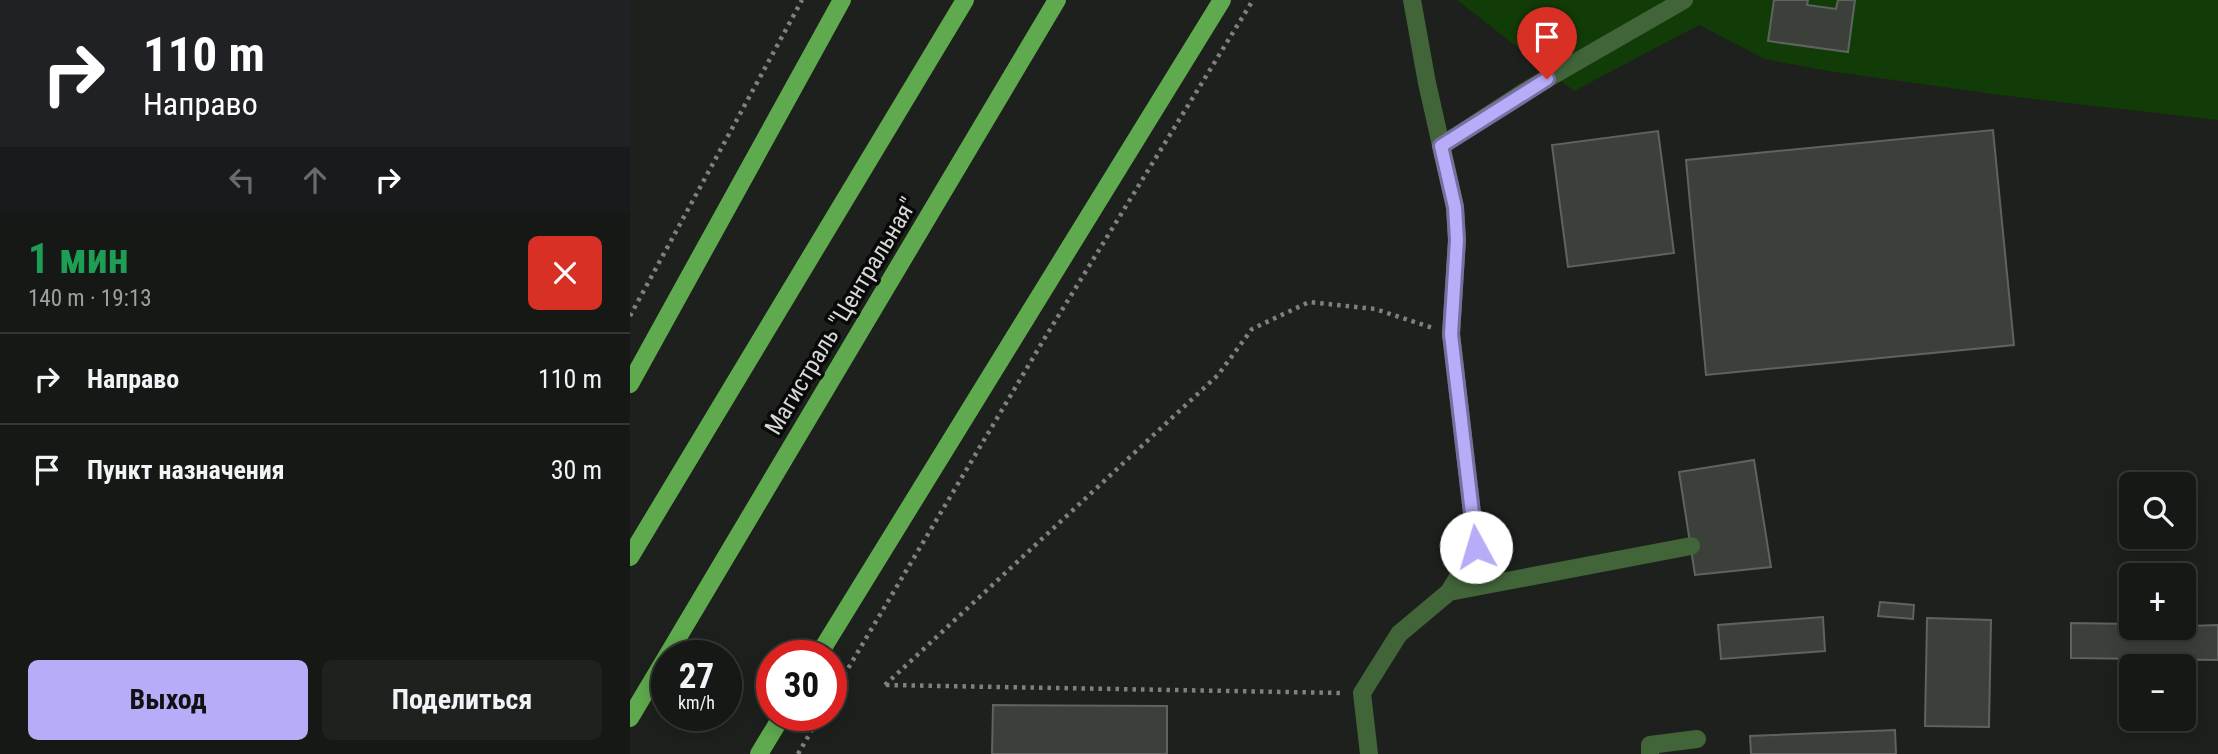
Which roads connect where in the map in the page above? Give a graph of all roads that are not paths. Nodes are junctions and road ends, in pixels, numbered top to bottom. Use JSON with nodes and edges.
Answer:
{"nodes":[{"id":1,"x":842,"y":0,"type":"edge"},
{"id":2,"x":965,"y":0,"type":"edge"},
{"id":3,"x":1057,"y":0,"type":"edge"},
{"id":4,"x":1222,"y":0,"type":"edge"},
{"id":5,"x":1412,"y":0,"type":"edge"},
{"id":6,"x":1684,"y":0,"type":"edge"},
{"id":7,"x":1441,"y":146,"type":"junction"},
{"id":8,"x":630,"y":384,"type":"edge"},
{"id":9,"x":1691,"y":546,"type":"dead end"},
{"id":10,"x":630,"y":557,"type":"edge"},
{"id":11,"x":1449,"y":592,"type":"junction"},
{"id":12,"x":677,"y":640,"type":"edge"},
{"id":13,"x":828,"y":640,"type":"edge"},
{"id":14,"x":651,"y":683,"type":"edge"},
{"id":15,"x":630,"y":718,"type":"edge"},
{"id":16,"x":773,"y":731,"type":"edge"},
{"id":17,"x":1697,"y":739,"type":"dead end"},
{"id":18,"x":760,"y":754,"type":"edge"},
{"id":19,"x":1369,"y":754,"type":"edge"},
{"id":20,"x":1650,"y":754,"type":"edge"}],
"edges":[{"from":1,"to":8,"type":"main road"},
{"from":2,"to":10,"type":"main road"},
{"from":3,"to":12,"type":"main road","name":"Магистраль \"Центральная\""},
{"from":4,"to":13,"type":"main road"},
{"from":5,"to":7,"type":"street"},
{"from":6,"to":7,"type":"street"},
{"from":7,"to":11,"type":"street"},
{"from":9,"to":11,"type":"street"},
{"from":11,"to":19,"type":"street"},
{"from":14,"to":15,"type":"main road","name":"Магистраль \"Центральная\""},
{"from":16,"to":18,"type":"main road"},
{"from":17,"to":20,"type":"street"}]}
